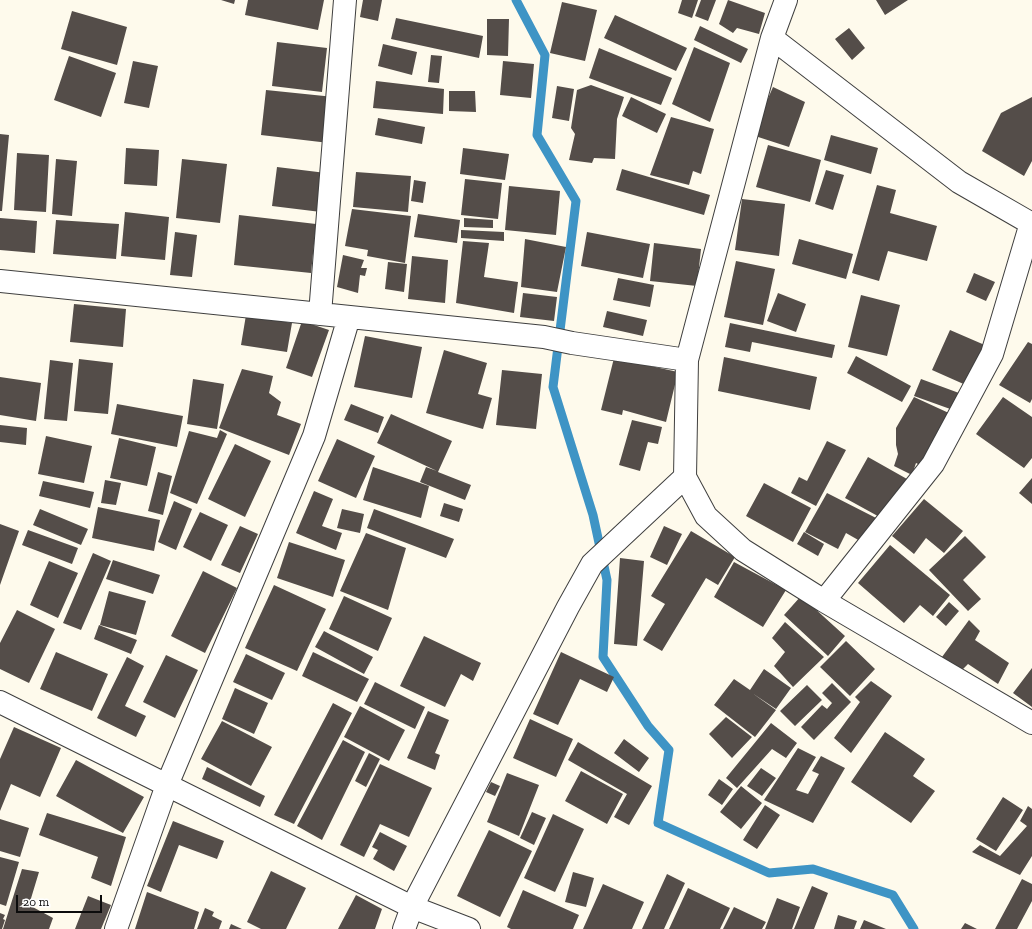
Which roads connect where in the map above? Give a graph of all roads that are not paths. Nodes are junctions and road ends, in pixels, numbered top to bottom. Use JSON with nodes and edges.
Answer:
{"nodes":[{"id":1,"x":345,"y":0,"type":"edge"},
{"id":2,"x":786,"y":0,"type":"edge"},
{"id":3,"x":772,"y":38,"type":"junction"},
{"id":4,"x":1031,"y":223,"type":"edge"},
{"id":5,"x":0,"y":281,"type":"edge"},
{"id":6,"x":320,"y":314,"type":"junction"},
{"id":7,"x":349,"y":317,"type":"junction"},
{"id":8,"x":687,"y":360,"type":"junction"},
{"id":9,"x":685,"y":477,"type":"junction"},
{"id":10,"x":824,"y":601,"type":"junction"},
{"id":11,"x":0,"y":702,"type":"edge"},
{"id":12,"x":1032,"y":723,"type":"edge"},
{"id":13,"x":167,"y":785,"type":"junction"},
{"id":14,"x":412,"y":907,"type":"junction"},
{"id":15,"x":116,"y":929,"type":"edge"},
{"id":16,"x":404,"y":929,"type":"edge"},
{"id":17,"x":469,"y":929,"type":"edge"}],
"edges":[{"from":1,"to":6,"type":"street"},
{"from":2,"to":3,"type":"street"},
{"from":3,"to":4,"type":"street"},
{"from":3,"to":8,"type":"street"},
{"from":4,"to":10,"type":"street"},
{"from":5,"to":6,"type":"street"},
{"from":6,"to":7,"type":"street"},
{"from":7,"to":8,"type":"street"},
{"from":7,"to":13,"type":"street"},
{"from":8,"to":9,"type":"street"},
{"from":9,"to":10,"type":"street"},
{"from":9,"to":14,"type":"street"},
{"from":10,"to":12,"type":"street"},
{"from":11,"to":13,"type":"street"},
{"from":13,"to":14,"type":"street"},
{"from":13,"to":15,"type":"street"},
{"from":14,"to":16,"type":"street"},
{"from":14,"to":17,"type":"street"}]}
